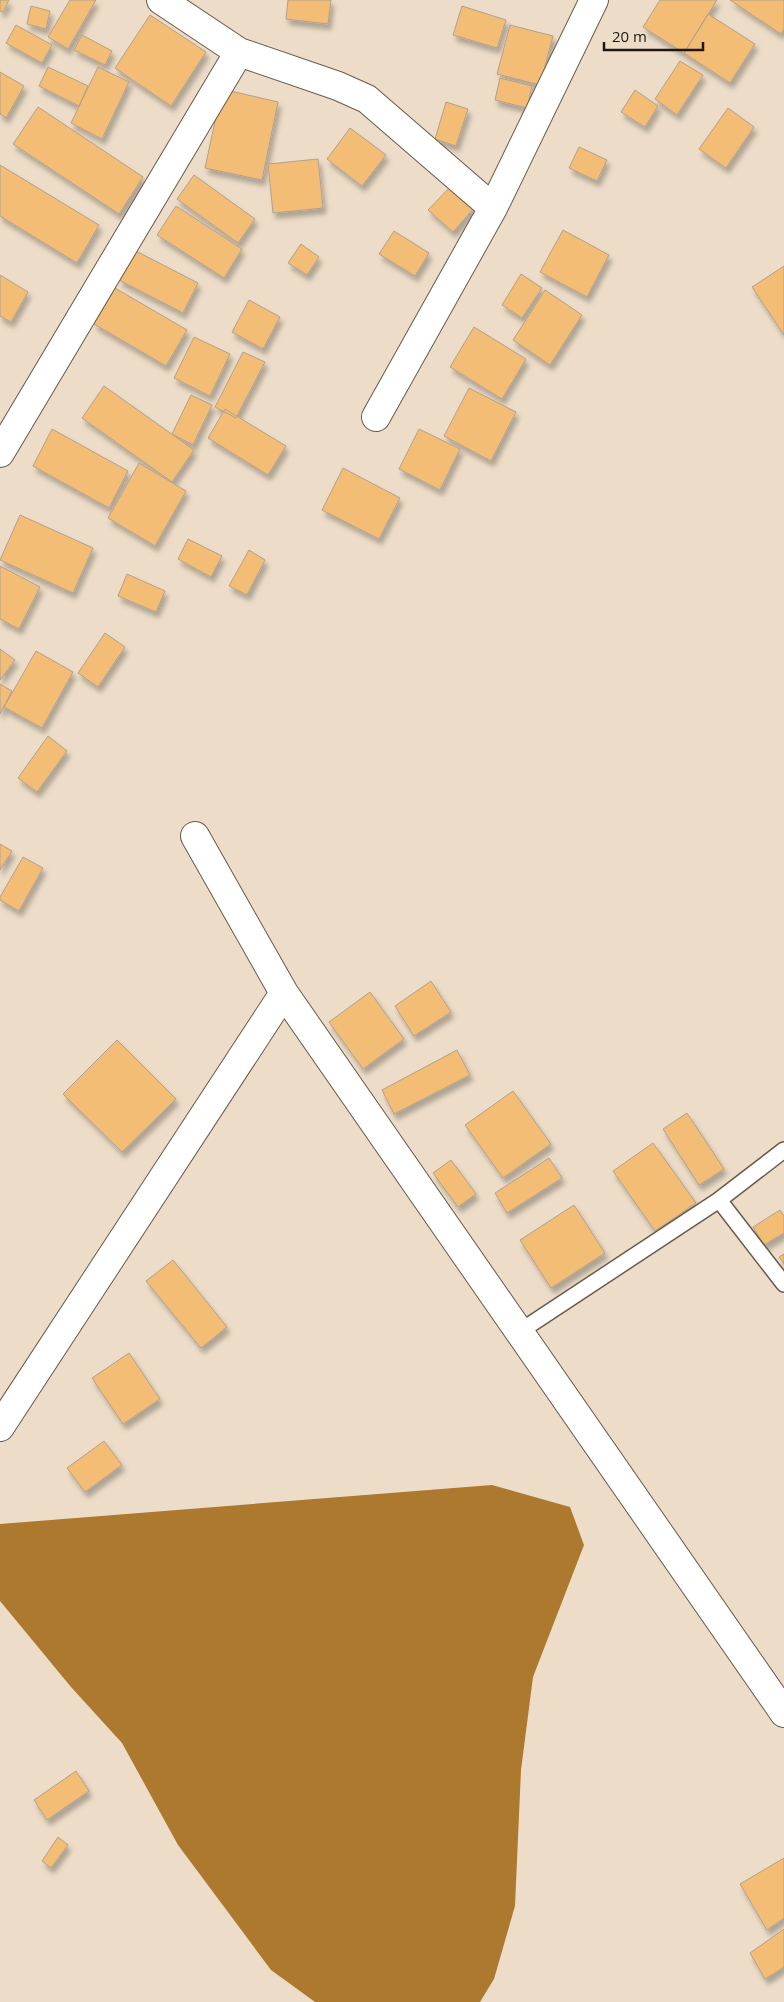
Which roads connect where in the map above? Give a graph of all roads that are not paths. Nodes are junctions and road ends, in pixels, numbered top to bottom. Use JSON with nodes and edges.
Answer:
{"nodes":[{"id":1,"x":161,"y":0,"type":"edge"},
{"id":2,"x":594,"y":0,"type":"edge"},
{"id":3,"x":239,"y":52,"type":"junction"},
{"id":4,"x":492,"y":208,"type":"junction"},
{"id":5,"x":376,"y":417,"type":"dead end"},
{"id":6,"x":0,"y":453,"type":"edge"},
{"id":7,"x":195,"y":836,"type":"dead end"},
{"id":8,"x":284,"y":992,"type":"junction"},
{"id":9,"x":784,"y":1150,"type":"edge"},
{"id":10,"x":719,"y":1200,"type":"junction"},
{"id":11,"x":784,"y":1284,"type":"edge"},
{"id":12,"x":519,"y":1332,"type":"junction"},
{"id":13,"x":0,"y":1426,"type":"edge"},
{"id":14,"x":784,"y":1713,"type":"edge"}],
"edges":[{"from":1,"to":3,"type":"street"},
{"from":2,"to":4,"type":"street"},
{"from":3,"to":4,"type":"street"},
{"from":3,"to":6,"type":"street"},
{"from":4,"to":5,"type":"street"},
{"from":7,"to":8,"type":"street"},
{"from":8,"to":12,"type":"street"},
{"from":8,"to":13,"type":"street"},
{"from":9,"to":10,"type":"lane"},
{"from":10,"to":11,"type":"lane"},
{"from":10,"to":12,"type":"lane"},
{"from":12,"to":14,"type":"street"}]}
